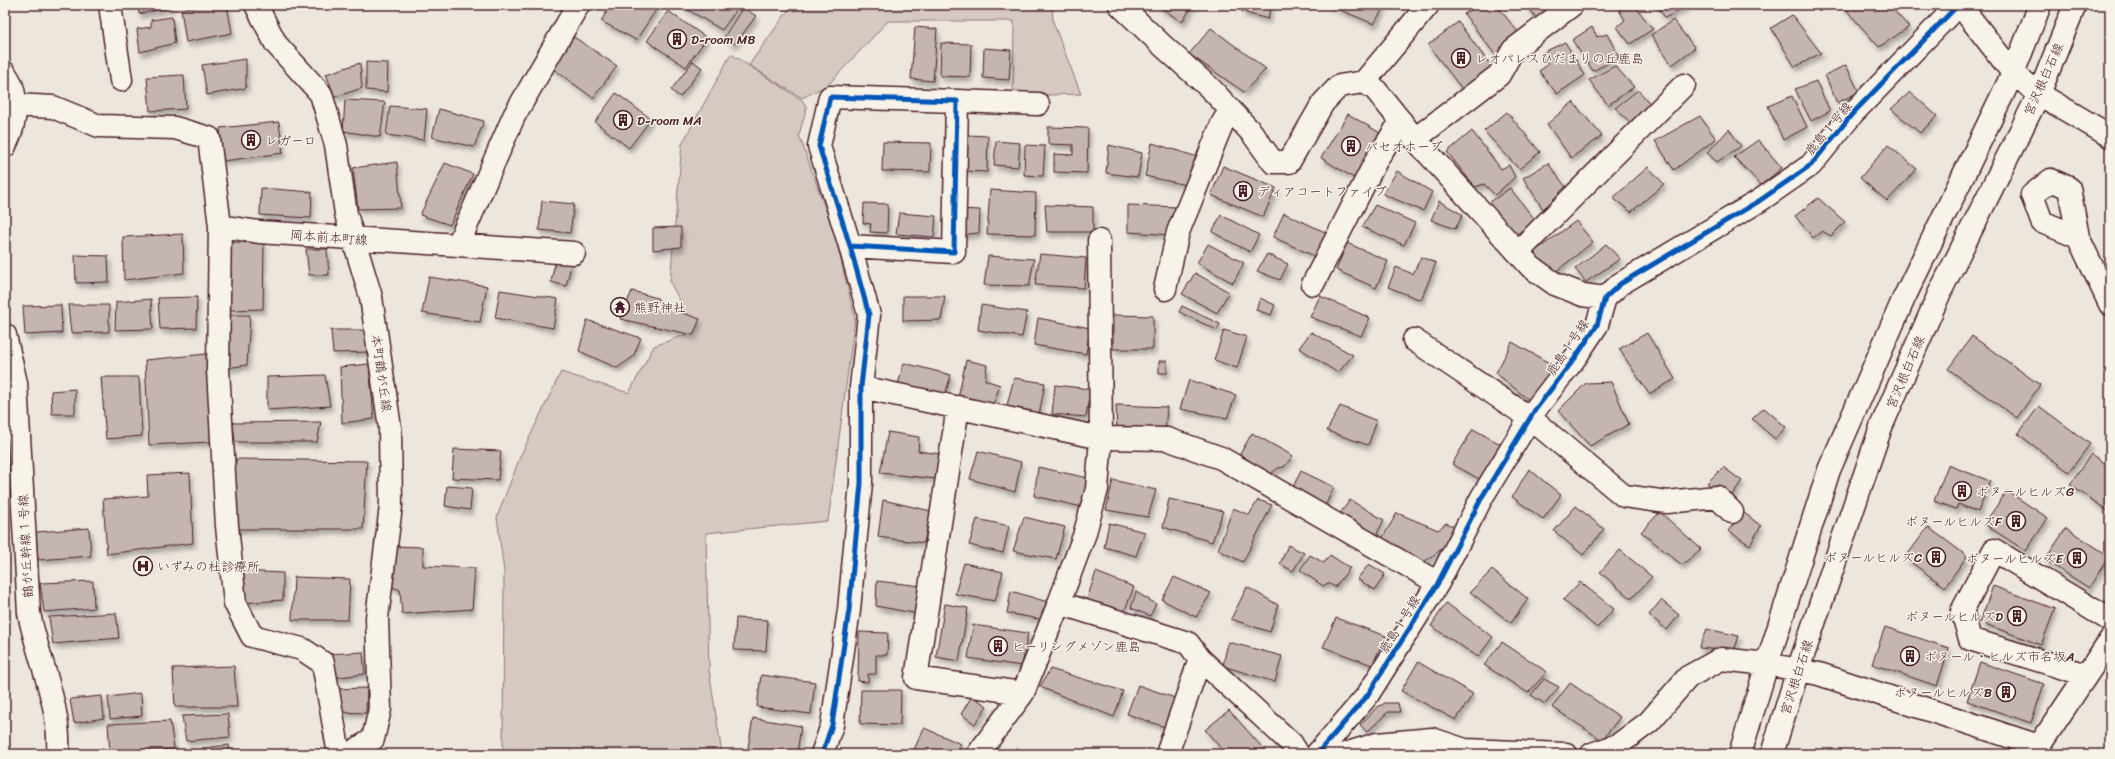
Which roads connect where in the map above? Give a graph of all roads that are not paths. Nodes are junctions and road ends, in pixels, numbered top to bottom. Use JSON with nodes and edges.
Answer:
{"nodes":[{"id":1,"x":110,"y":5,"type":"edge"},
{"id":2,"x":256,"y":5,"type":"edge"},
{"id":3,"x":578,"y":5,"type":"edge"},
{"id":4,"x":1120,"y":5,"type":"edge"},
{"id":5,"x":1428,"y":5,"type":"edge"},
{"id":6,"x":1572,"y":5,"type":"edge"},
{"id":7,"x":1959,"y":5,"type":"edge"},
{"id":8,"x":2040,"y":5,"type":"edge"},
{"id":9,"x":2075,"y":5,"type":"edge"},
{"id":10,"x":5,"y":73,"type":"edge"},
{"id":11,"x":2013,"y":73,"type":"junction"},
{"id":12,"x":121,"y":80,"type":"dead end"},
{"id":13,"x":1364,"y":82,"type":"junction"},
{"id":14,"x":1684,"y":85,"type":"dead end"},
{"id":15,"x":2039,"y":94,"type":"junction"},
{"id":16,"x":957,"y":101,"type":"junction"},
{"id":17,"x":1038,"y":104,"type":"dead end"},
{"id":18,"x":15,"y":105,"type":"junction"},
{"id":19,"x":1230,"y":110,"type":"junction"},
{"id":20,"x":1401,"y":121,"type":"junction"},
{"id":21,"x":2110,"y":136,"type":"edge"},
{"id":22,"x":1415,"y":139,"type":"junction"},
{"id":23,"x":5,"y":146,"type":"edge"},
{"id":24,"x":220,"y":226,"type":"junction"},
{"id":25,"x":2078,"y":237,"type":"dead end"},
{"id":26,"x":354,"y":239,"type":"junction"},
{"id":27,"x":1099,"y":241,"type":"dead end"},
{"id":28,"x":458,"y":245,"type":"junction"},
{"id":29,"x":850,"y":246,"type":"junction"},
{"id":30,"x":1518,"y":252,"type":"junction"},
{"id":31,"x":574,"y":253,"type":"dead end"},
{"id":32,"x":1313,"y":284,"type":"dead end"},
{"id":33,"x":1165,"y":289,"type":"dead end"},
{"id":34,"x":1605,"y":298,"type":"junction"},
{"id":35,"x":2110,"y":304,"type":"edge"},
{"id":36,"x":5,"y":335,"type":"edge"},
{"id":37,"x":1414,"y":340,"type":"dead end"},
{"id":38,"x":861,"y":388,"type":"junction"},
{"id":39,"x":958,"y":407,"type":"junction"},
{"id":40,"x":1530,"y":418,"type":"junction"},
{"id":41,"x":1100,"y":438,"type":"junction"},
{"id":42,"x":1732,"y":512,"type":"dead end"},
{"id":43,"x":1438,"y":583,"type":"junction"},
{"id":44,"x":1059,"y":603,"type":"junction"},
{"id":45,"x":2110,"y":620,"type":"edge"},
{"id":46,"x":2110,"y":640,"type":"edge"},
{"id":47,"x":1200,"y":659,"type":"junction"},
{"id":48,"x":1767,"y":664,"type":"junction"},
{"id":49,"x":1798,"y":670,"type":"junction"},
{"id":50,"x":2086,"y":675,"type":"junction"},
{"id":51,"x":1023,"y":693,"type":"junction"},
{"id":52,"x":58,"y":754,"type":"edge"},
{"id":53,"x":339,"y":754,"type":"edge"},
{"id":54,"x":349,"y":754,"type":"edge"},
{"id":55,"x":822,"y":754,"type":"edge"},
{"id":56,"x":978,"y":754,"type":"edge"},
{"id":57,"x":1167,"y":754,"type":"edge"},
{"id":58,"x":1298,"y":754,"type":"edge"},
{"id":59,"x":1317,"y":754,"type":"edge"},
{"id":60,"x":1345,"y":754,"type":"edge"},
{"id":61,"x":1566,"y":754,"type":"edge"},
{"id":62,"x":1592,"y":754,"type":"edge"},
{"id":63,"x":1740,"y":754,"type":"edge"},
{"id":64,"x":1772,"y":754,"type":"edge"}],
"edges":[{"from":1,"to":12,"type":"street"},
{"from":2,"to":26,"type":"street","name":"本町鶴が丘線"},
{"from":3,"to":28,"type":"street"},
{"from":4,"to":19,"type":"street"},
{"from":5,"to":13,"type":"street"},
{"from":6,"to":22,"type":"street"},
{"from":7,"to":11,"type":"street"},
{"from":7,"to":34,"type":"street","name":"鹿島１号線"},
{"from":8,"to":11,"type":"street"},
{"from":9,"to":15,"type":"street","name":"宮沢根白石線"},
{"from":10,"to":18,"type":"street"},
{"from":11,"to":15,"type":"street"},
{"from":11,"to":48,"type":"street"},
{"from":13,"to":19,"type":"street"},
{"from":13,"to":20,"type":"street"},
{"from":14,"to":30,"type":"street"},
{"from":15,"to":21,"type":"street"},
{"from":15,"to":49,"type":"street","name":"宮沢根白石線"},
{"from":16,"to":17,"type":"street"},
{"from":16,"to":29,"type":"street"},
{"from":16,"to":29,"type":"street"},
{"from":18,"to":23,"type":"street"},
{"from":18,"to":24,"type":"street"},
{"from":19,"to":33,"type":"street"},
{"from":20,"to":22,"type":"street"},
{"from":20,"to":32,"type":"street"},
{"from":22,"to":30,"type":"street"},
{"from":24,"to":26,"type":"street","name":"岡本前本町線"},
{"from":24,"to":53,"type":"street"},
{"from":25,"to":35,"type":"street"},
{"from":26,"to":28,"type":"street","name":"岡本前本町線"},
{"from":26,"to":54,"type":"street","name":"本町鶴が丘線"},
{"from":27,"to":41,"type":"street"},
{"from":28,"to":31,"type":"street","name":"岡本前本町線"},
{"from":29,"to":38,"type":"street"},
{"from":30,"to":34,"type":"street"},
{"from":34,"to":40,"type":"street","name":"鹿島１号線"},
{"from":36,"to":52,"type":"street","name":"鶴が丘幹線１号線"},
{"from":37,"to":40,"type":"street"},
{"from":38,"to":39,"type":"street"},
{"from":38,"to":55,"type":"street"},
{"from":39,"to":41,"type":"street"},
{"from":39,"to":51,"type":"street"},
{"from":40,"to":42,"type":"street"},
{"from":40,"to":43,"type":"street","name":"鹿島１号線"},
{"from":41,"to":43,"type":"street"},
{"from":41,"to":44,"type":"street"},
{"from":43,"to":59,"type":"street","name":"鹿島１号線"},
{"from":44,"to":47,"type":"street"},
{"from":44,"to":51,"type":"street"},
{"from":45,"to":50,"type":"street"},
{"from":46,"to":50,"type":"street"},
{"from":47,"to":57,"type":"street"},
{"from":47,"to":58,"type":"street"},
{"from":48,"to":49,"type":"street"},
{"from":48,"to":62,"type":"street"},
{"from":48,"to":63,"type":"street"},
{"from":49,"to":50,"type":"street"},
{"from":49,"to":64,"type":"street","name":"宮沢根白石線"},
{"from":51,"to":56,"type":"street"},
{"from":60,"to":61,"type":"street"}]}
